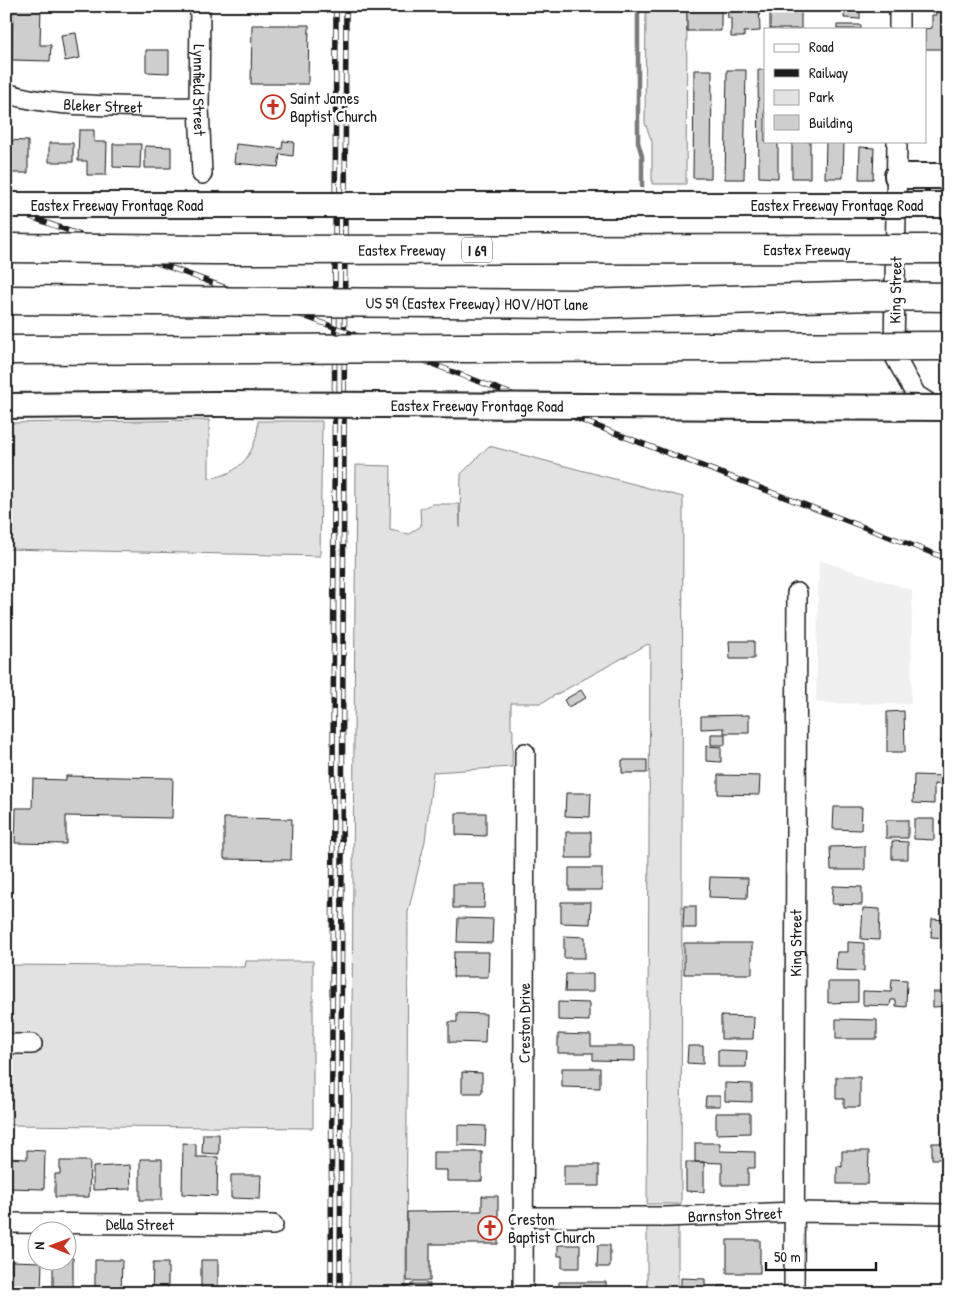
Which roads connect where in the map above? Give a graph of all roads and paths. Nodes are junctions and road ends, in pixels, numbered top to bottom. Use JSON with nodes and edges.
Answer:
{"nodes":[{"id":1,"x":200,"y":6,"type":"edge"},
{"id":2,"x":899,"y":6,"type":"edge"},
{"id":3,"x":899,"y":28,"type":"edge"},
{"id":4,"x":6,"y":93,"type":"edge"},
{"id":5,"x":199,"y":107,"type":"junction"},
{"id":6,"x":897,"y":142,"type":"edge"},
{"id":7,"x":202,"y":174,"type":"dead end"},
{"id":8,"x":897,"y":176,"type":"junction"},
{"id":9,"x":948,"y":176,"type":"edge"},
{"id":10,"x":948,"y":204,"type":"edge"},
{"id":11,"x":6,"y":205,"type":"edge"},
{"id":12,"x":6,"y":248,"type":"edge"},
{"id":13,"x":948,"y":250,"type":"edge"},
{"id":14,"x":948,"y":297,"type":"edge"},
{"id":15,"x":6,"y":300,"type":"edge"},
{"id":16,"x":948,"y":346,"type":"edge"},
{"id":17,"x":6,"y":350,"type":"edge"},
{"id":18,"x":6,"y":406,"type":"edge"},
{"id":19,"x":948,"y":408,"type":"edge"},
{"id":20,"x":948,"y":415,"type":"edge"},
{"id":21,"x":797,"y":594,"type":"dead end"},
{"id":22,"x":525,"y":753,"type":"dead end"},
{"id":23,"x":6,"y":1044,"type":"edge"},
{"id":24,"x":32,"y":1044,"type":"dead end"},
{"id":25,"x":794,"y":1212,"type":"junction"},
{"id":26,"x":948,"y":1214,"type":"edge"},
{"id":27,"x":524,"y":1217,"type":"junction"},
{"id":28,"x":6,"y":1223,"type":"edge"},
{"id":29,"x":272,"y":1225,"type":"dead end"},
{"id":30,"x":523,"y":1293,"type":"edge"},
{"id":31,"x":794,"y":1293,"type":"edge"}],
"edges":[{"from":1,"to":5,"type":"street","name":"Lynnfield Street"},
{"from":2,"to":3,"type":"street"},
{"from":4,"to":5,"type":"street","name":"Bleker Street"},
{"from":5,"to":7,"type":"street","name":"Lynnfield Street"},
{"from":6,"to":8,"type":"street","name":"King Street"},
{"from":8,"to":9,"type":"main road"},
{"from":8,"to":20,"type":"street","name":"King Street"},
{"from":10,"to":11,"type":"main road","name":"Eastex Freeway Frontage Road","bridge":true},
{"from":12,"to":13,"type":"highway","name":"Eastex Freeway","number":"I 69","bridge":true},
{"from":14,"to":15,"type":"highway","name":"US 59 (Eastex Freeway) HOV/HOT lane","bridge":true},
{"from":16,"to":17,"type":"highway","bridge":true},
{"from":18,"to":19,"type":"main road","name":"Eastex Freeway Frontage Road","bridge":true},
{"from":21,"to":25,"type":"street","name":"King Street"},
{"from":22,"to":27,"type":"street","name":"Creston Drive"},
{"from":23,"to":24,"type":"street"},
{"from":25,"to":26,"type":"street","name":"Barnston Street"},
{"from":25,"to":27,"type":"street","name":"Barnston Street"},
{"from":25,"to":31,"type":"street","name":"King Street"},
{"from":27,"to":30,"type":"street","name":"Creston Drive"},
{"from":28,"to":29,"type":"street","name":"Della Street"}]}
